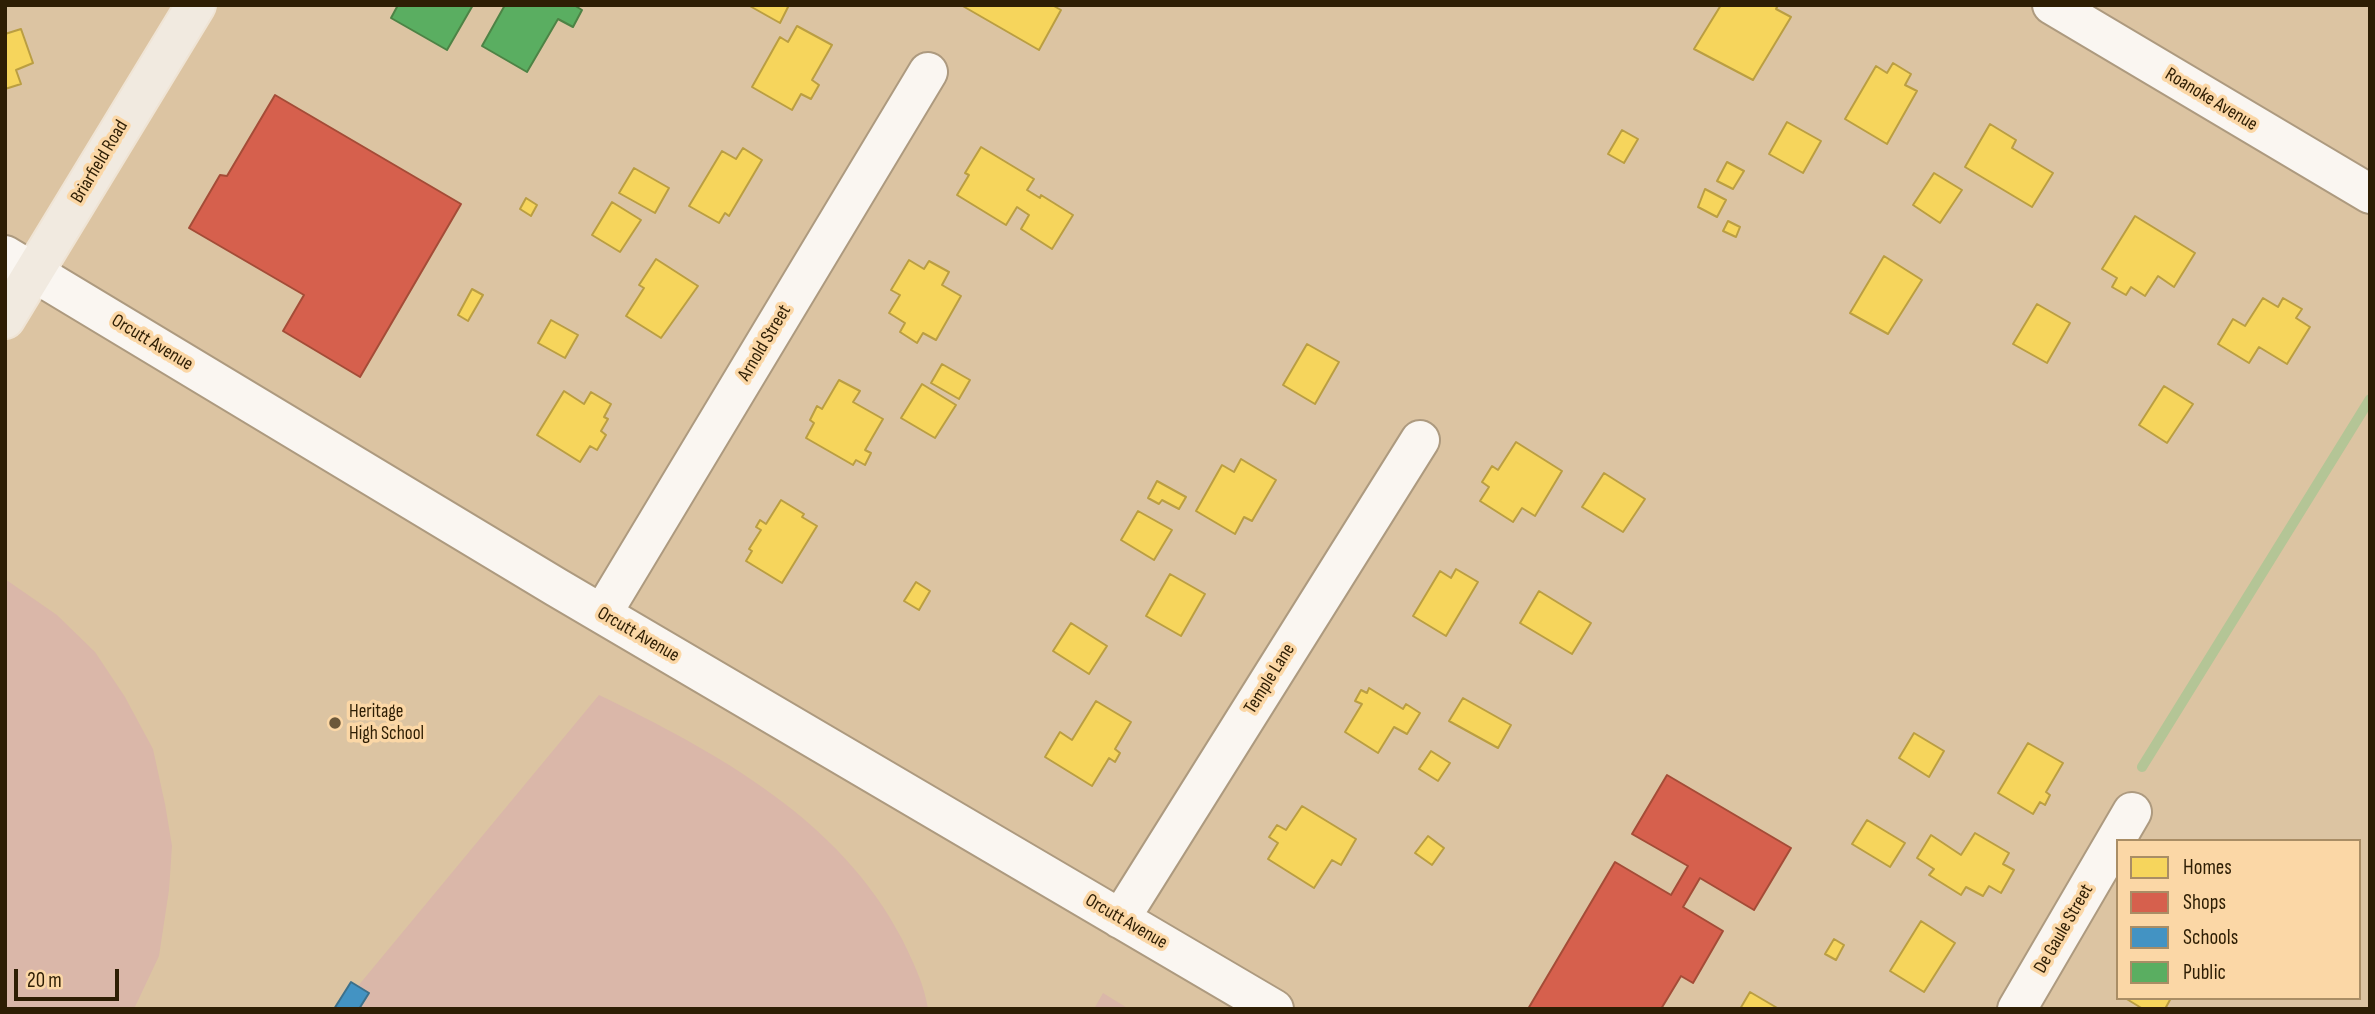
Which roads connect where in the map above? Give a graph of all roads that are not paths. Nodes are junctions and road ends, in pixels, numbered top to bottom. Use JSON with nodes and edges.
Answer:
{"nodes":[{"id":1,"x":196,"y":5,"type":"edge"},
{"id":2,"x":2052,"y":5,"type":"edge"},
{"id":3,"x":928,"y":72,"type":"dead end"},
{"id":4,"x":2370,"y":194,"type":"edge"},
{"id":5,"x":20,"y":263,"type":"edge"},
{"id":6,"x":5,"y":319,"type":"edge"},
{"id":7,"x":1420,"y":440,"type":"dead end"},
{"id":8,"x":602,"y":614,"type":"junction"},
{"id":9,"x":2132,"y":813,"type":"dead end"},
{"id":10,"x":2117,"y":839,"type":"edge"},
{"id":11,"x":2116,"y":840,"type":"edge"},
{"id":12,"x":1120,"y":919,"type":"junction"},
{"id":13,"x":1273,"y":1009,"type":"edge"},
{"id":14,"x":2017,"y":1009,"type":"edge"}],
"edges":[{"from":1,"to":5,"type":"main road","name":"Briarfield Road"},
{"from":2,"to":4,"type":"street","name":"Roanoke Avenue"},
{"from":3,"to":8,"type":"street","name":"Arnold Street"},
{"from":5,"to":6,"type":"main road","name":"Briarfield Road"},
{"from":5,"to":8,"type":"street","name":"Orcutt Avenue"},
{"from":7,"to":12,"type":"street","name":"Temple Lane"},
{"from":8,"to":12,"type":"street","name":"Orcutt Avenue"},
{"from":9,"to":10,"type":"street","name":"De Gaule Street"},
{"from":11,"to":14,"type":"street","name":"De Gaule Street"},
{"from":12,"to":13,"type":"street","name":"Orcutt Avenue"}]}
